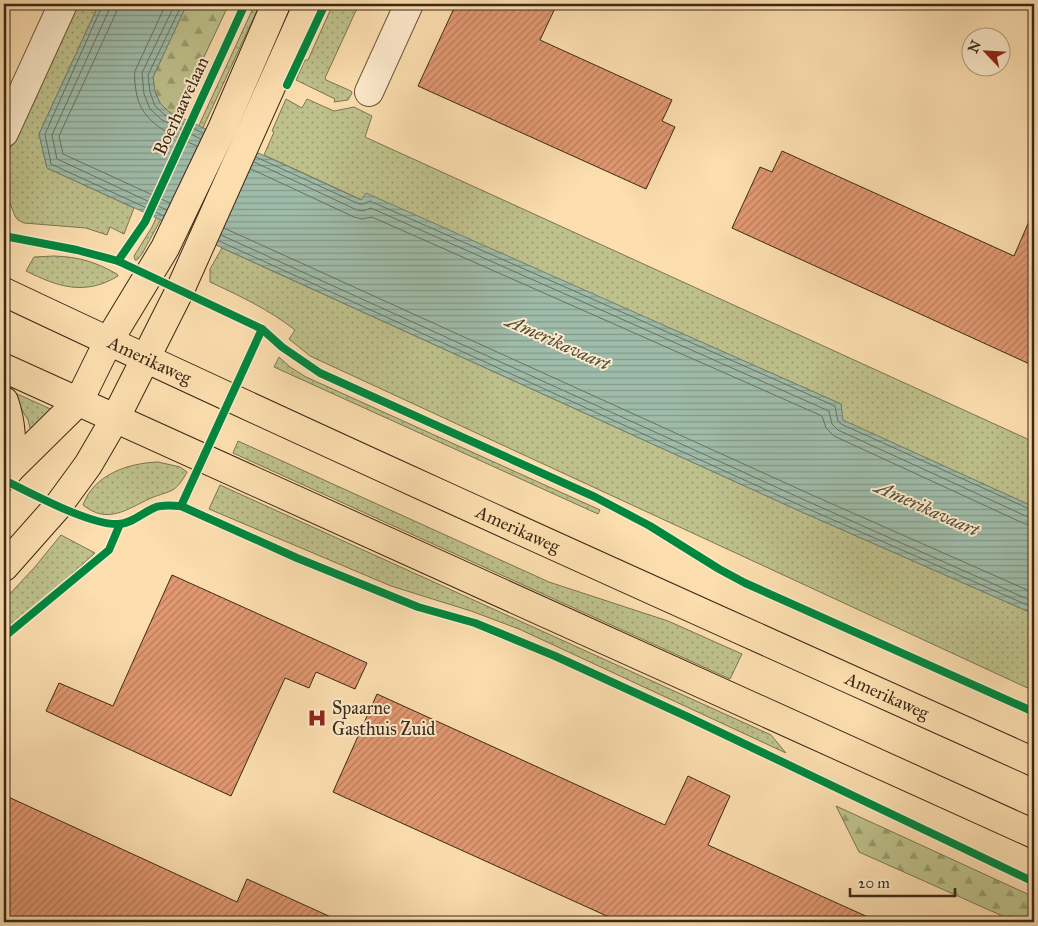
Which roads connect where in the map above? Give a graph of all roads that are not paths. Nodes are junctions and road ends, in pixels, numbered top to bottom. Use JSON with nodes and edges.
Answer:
{"nodes":[{"id":1,"x":63,"y":4,"type":"edge"},
{"id":2,"x":276,"y":4,"type":"edge"},
{"id":3,"x":308,"y":4,"type":"edge"},
{"id":4,"x":409,"y":4,"type":"edge"},
{"id":5,"x":369,"y":92,"type":"dead end"},
{"id":6,"x":4,"y":133,"type":"edge"},
{"id":7,"x":4,"y":292,"type":"edge"},
{"id":8,"x":108,"y":342,"type":"junction"},
{"id":9,"x":147,"y":359,"type":"junction"},
{"id":10,"x":4,"y":368,"type":"edge"},
{"id":11,"x":4,"y":401,"type":"edge"},
{"id":12,"x":79,"y":401,"type":"junction"},
{"id":13,"x":116,"y":417,"type":"junction"},
{"id":14,"x":7,"y":473,"type":"edge"},
{"id":15,"x":4,"y":567,"type":"edge"},
{"id":16,"x":1034,"y":762,"type":"edge"},
{"id":17,"x":1034,"y":834,"type":"edge"}],
"edges":[{"from":1,"to":6,"type":"street"},
{"from":2,"to":8,"type":"main road"},
{"from":3,"to":9,"type":"main road"},
{"from":4,"to":5,"type":"street"},
{"from":7,"to":8,"type":"main road","name":"Amerikaweg"},
{"from":8,"to":9,"type":"main road","name":"Amerikaweg"},
{"from":8,"to":12,"type":"main road"},
{"from":9,"to":13,"type":"main road"},
{"from":9,"to":16,"type":"main road","name":"Amerikaweg"},
{"from":10,"to":12,"type":"main road"},
{"from":11,"to":14,"type":"main road"},
{"from":12,"to":13,"type":"main road"},
{"from":12,"to":14,"type":"main road"},
{"from":13,"to":15,"type":"main road"},
{"from":13,"to":17,"type":"main road"}]}
